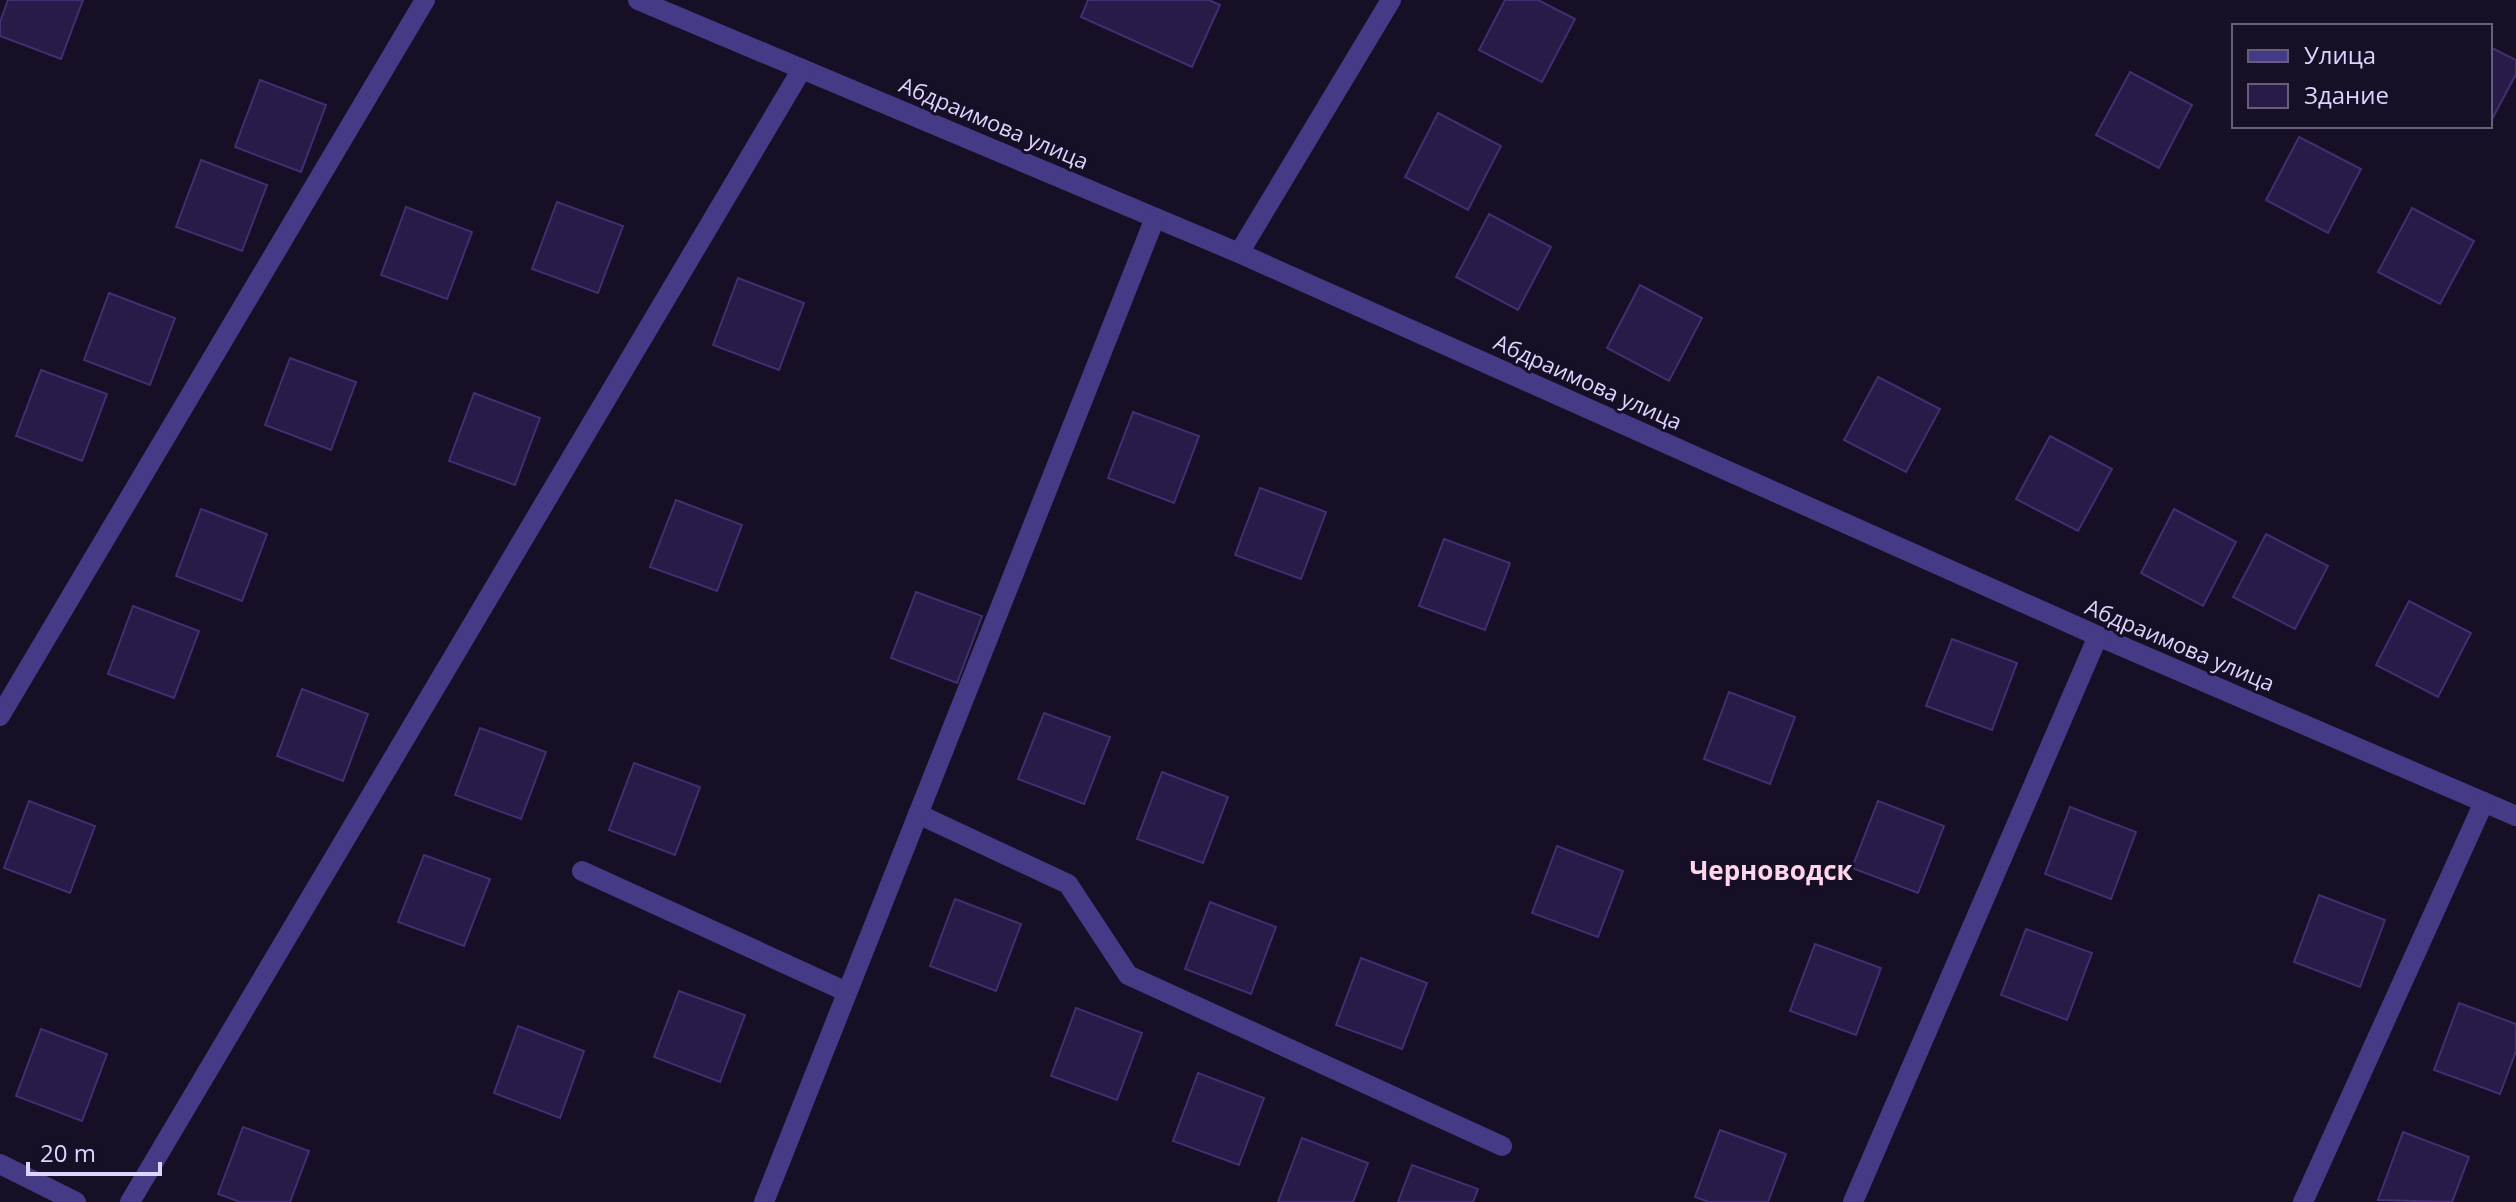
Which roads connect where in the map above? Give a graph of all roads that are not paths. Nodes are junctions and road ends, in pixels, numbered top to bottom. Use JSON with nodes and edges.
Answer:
{"nodes":[{"id":1,"x":425,"y":0,"type":"edge"},
{"id":2,"x":638,"y":0,"type":"edge"},
{"id":3,"x":1391,"y":0,"type":"edge"},
{"id":4,"x":802,"y":69,"type":"junction"},
{"id":5,"x":1155,"y":218,"type":"junction"},
{"id":6,"x":1239,"y":253,"type":"junction"},
{"id":7,"x":2098,"y":636,"type":"junction"},
{"id":8,"x":0,"y":716,"type":"edge"},
{"id":9,"x":2484,"y":802,"type":"junction"},
{"id":10,"x":918,"y":814,"type":"junction"},
{"id":11,"x":2516,"y":816,"type":"edge"},
{"id":12,"x":582,"y":871,"type":"dead end"},
{"id":13,"x":847,"y":992,"type":"junction"},
{"id":14,"x":1502,"y":1146,"type":"dead end"},
{"id":15,"x":0,"y":1164,"type":"edge"},
{"id":16,"x":76,"y":1202,"type":"edge"},
{"id":17,"x":130,"y":1202,"type":"edge"},
{"id":18,"x":764,"y":1202,"type":"edge"},
{"id":19,"x":1853,"y":1202,"type":"edge"},
{"id":20,"x":2303,"y":1202,"type":"edge"}],
"edges":[{"from":1,"to":8,"type":"street"},
{"from":2,"to":4,"type":"street","name":"Абдраимова улица"},
{"from":3,"to":6,"type":"street"},
{"from":4,"to":5,"type":"street","name":"Абдраимова улица"},
{"from":4,"to":17,"type":"street"},
{"from":5,"to":6,"type":"street","name":"Абдраимова улица"},
{"from":5,"to":10,"type":"street"},
{"from":6,"to":7,"type":"street","name":"Абдраимова улица"},
{"from":7,"to":9,"type":"street","name":"Абдраимова улица"},
{"from":7,"to":19,"type":"street"},
{"from":9,"to":11,"type":"street","name":"Абдраимова улица"},
{"from":9,"to":20,"type":"street"},
{"from":10,"to":13,"type":"street"},
{"from":10,"to":14,"type":"street"},
{"from":12,"to":13,"type":"street"},
{"from":13,"to":18,"type":"street"},
{"from":15,"to":16,"type":"street"}]}
